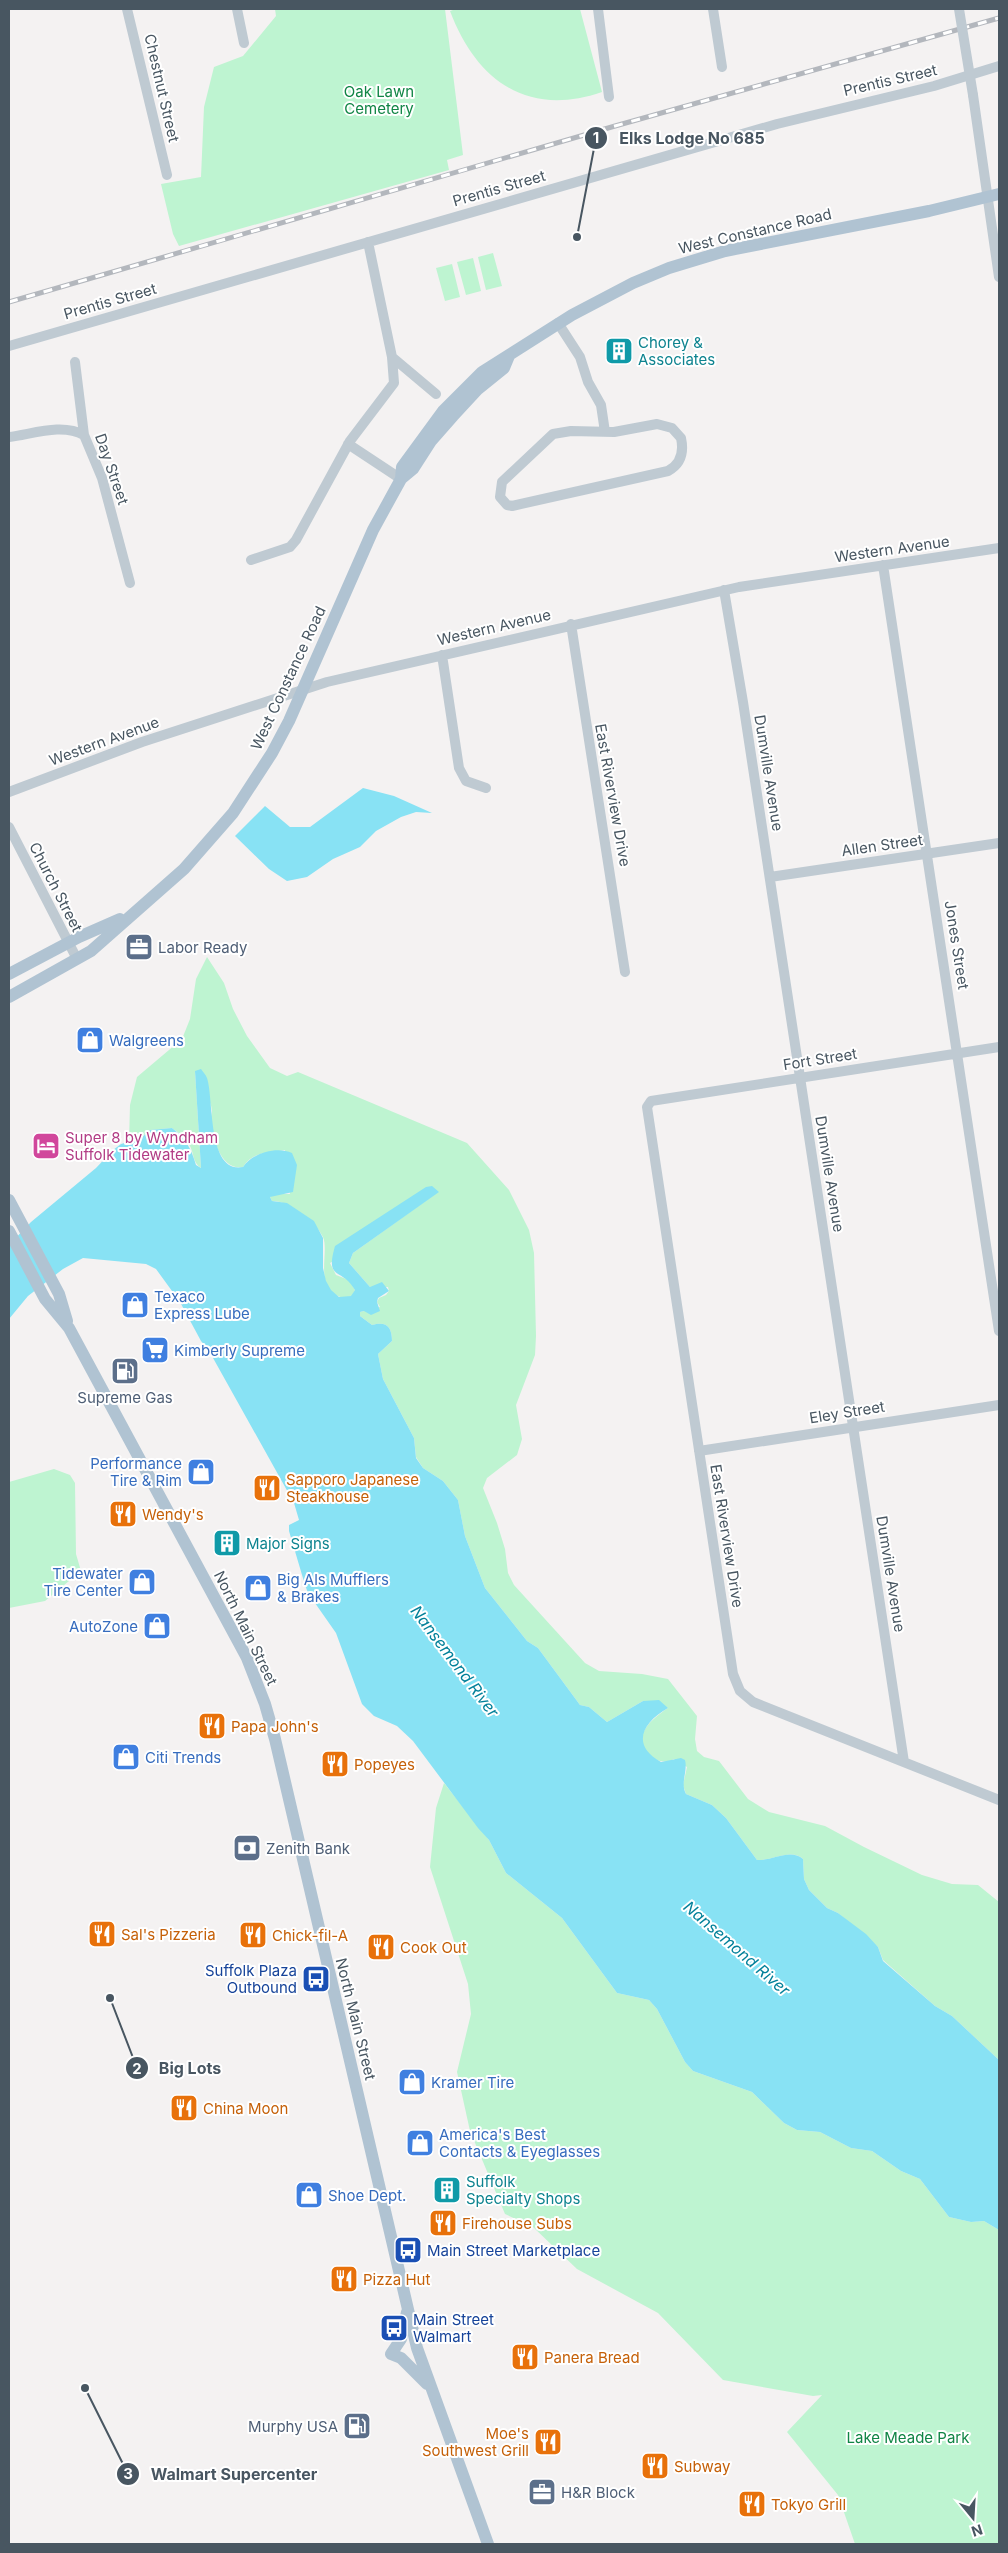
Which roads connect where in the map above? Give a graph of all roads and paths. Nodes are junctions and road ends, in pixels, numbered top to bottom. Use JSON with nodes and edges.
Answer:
{"nodes":[{"id":1,"x":127,"y":9,"type":"edge"},
{"id":2,"x":237,"y":9,"type":"edge"},
{"id":3,"x":598,"y":9,"type":"edge"},
{"id":4,"x":713,"y":9,"type":"edge"},
{"id":5,"x":959,"y":9,"type":"edge"},
{"id":6,"x":244,"y":43,"type":"dead end"},
{"id":7,"x":999,"y":66,"type":"edge"},
{"id":8,"x":722,"y":67,"type":"dead end"},
{"id":9,"x":609,"y":97,"type":"dead end"},
{"id":10,"x":167,"y":175,"type":"dead end"},
{"id":11,"x":993,"y":196,"type":"edge"},
{"id":12,"x":368,"y":242,"type":"junction"},
{"id":13,"x":999,"y":277,"type":"edge"},
{"id":14,"x":558,"y":323,"type":"junction"},
{"id":15,"x":9,"y":346,"type":"edge"},
{"id":16,"x":392,"y":357,"type":"junction"},
{"id":17,"x":75,"y":362,"type":"dead end"},
{"id":18,"x":436,"y":394,"type":"dead end"},
{"id":19,"x":605,"y":432,"type":"junction"},
{"id":20,"x":84,"y":435,"type":"junction"},
{"id":21,"x":9,"y":437,"type":"edge"},
{"id":22,"x":348,"y":444,"type":"junction"},
{"id":23,"x":401,"y":479,"type":"junction"},
{"id":24,"x":999,"y":548,"type":"edge"},
{"id":25,"x":251,"y":560,"type":"dead end"},
{"id":26,"x":883,"y":565,"type":"junction"},
{"id":27,"x":130,"y":583,"type":"dead end"},
{"id":28,"x":724,"y":590,"type":"junction"},
{"id":29,"x":571,"y":624,"type":"junction"},
{"id":30,"x":442,"y":655,"type":"junction"},
{"id":31,"x":303,"y":690,"type":"junction"},
{"id":32,"x":486,"y":788,"type":"dead end"},
{"id":33,"x":9,"y":792,"type":"edge"},
{"id":34,"x":9,"y":827,"type":"edge"},
{"id":35,"x":999,"y":843,"type":"edge"},
{"id":36,"x":928,"y":854,"type":"junction"},
{"id":37,"x":770,"y":877,"type":"junction"},
{"id":38,"x":132,"y":914,"type":"junction"},
{"id":39,"x":68,"y":943,"type":"junction"},
{"id":40,"x":77,"y":959,"type":"junction"},
{"id":41,"x":625,"y":972,"type":"dead end"},
{"id":42,"x":9,"y":974,"type":"edge"},
{"id":43,"x":9,"y":997,"type":"edge"},
{"id":44,"x":999,"y":1047,"type":"edge"},
{"id":45,"x":958,"y":1053,"type":"junction"},
{"id":46,"x":800,"y":1078,"type":"junction"},
{"id":47,"x":647,"y":1105,"type":"joint"},
{"id":48,"x":9,"y":1200,"type":"edge"},
{"id":49,"x":9,"y":1232,"type":"edge"},
{"id":50,"x":69,"y":1328,"type":"junction"},
{"id":51,"x":999,"y":1330,"type":"edge"},
{"id":52,"x":999,"y":1405,"type":"edge"},
{"id":53,"x":853,"y":1426,"type":"junction"},
{"id":54,"x":699,"y":1451,"type":"junction"},
{"id":55,"x":904,"y":1762,"type":"junction"},
{"id":56,"x":999,"y":1800,"type":"edge"},
{"id":57,"x":407,"y":2303,"type":"junction"},
{"id":58,"x":430,"y":2387,"type":"junction"},
{"id":59,"x":488,"y":2544,"type":"edge"}],
"edges":[{"from":1,"to":10,"type":"street","name":"Chestnut Street"},
{"from":2,"to":6,"type":"street"},
{"from":3,"to":9,"type":"street"},
{"from":4,"to":8,"type":"street"},
{"from":5,"to":11,"type":"street","bridge":true},
{"from":7,"to":12,"type":"street","name":"Prentis Street"},
{"from":11,"to":13,"type":"street"},
{"from":11,"to":14,"type":"main road","name":"West Constance Road"},
{"from":12,"to":15,"type":"street","name":"Prentis Street"},
{"from":12,"to":16,"type":"street"},
{"from":14,"to":19,"type":"street"},
{"from":14,"to":23,"type":"main road","name":"West Constance Road"},
{"from":16,"to":18,"type":"street"},
{"from":16,"to":22,"type":"street"},
{"from":17,"to":20,"type":"street","name":"Day Street"},
{"from":19,"to":19,"type":"street"},
{"from":20,"to":21,"type":"street"},
{"from":20,"to":27,"type":"street","name":"Day Street"},
{"from":22,"to":23,"type":"street"},
{"from":22,"to":25,"type":"street"},
{"from":23,"to":31,"type":"main road","name":"West Constance Road"},
{"from":24,"to":26,"type":"street","name":"Western Avenue"},
{"from":26,"to":28,"type":"street","name":"Western Avenue"},
{"from":26,"to":36,"type":"street","name":"Jones Street"},
{"from":28,"to":29,"type":"street","name":"Western Avenue"},
{"from":28,"to":37,"type":"street","name":"Dumville Avenue"},
{"from":29,"to":30,"type":"street","name":"Western Avenue"},
{"from":29,"to":41,"type":"street","name":"East Riverview Drive"},
{"from":30,"to":31,"type":"street","name":"Western Avenue"},
{"from":30,"to":32,"type":"street"},
{"from":31,"to":33,"type":"street","name":"Western Avenue"},
{"from":31,"to":38,"type":"main road","name":"West Constance Road"},
{"from":34,"to":39,"type":"street","name":"Church Street"},
{"from":35,"to":36,"type":"street","name":"Allen Street"},
{"from":36,"to":37,"type":"street","name":"Allen Street"},
{"from":36,"to":45,"type":"street","name":"Jones Street"},
{"from":37,"to":46,"type":"street","name":"Dumville Avenue"},
{"from":38,"to":39,"type":"main road","name":"West Constance Road"},
{"from":38,"to":40,"type":"main road","name":"West Constance Road"},
{"from":39,"to":40,"type":"street","name":"Church Street"},
{"from":39,"to":42,"type":"main road","name":"West Constance Road"},
{"from":40,"to":43,"type":"main road","name":"West Constance Road"},
{"from":44,"to":45,"type":"street","name":"Fort Street"},
{"from":45,"to":46,"type":"street","name":"Fort Street"},
{"from":45,"to":51,"type":"street","name":"Jones Street"},
{"from":46,"to":47,"type":"street","name":"Fort Street"},
{"from":46,"to":53,"type":"street","name":"Dumville Avenue"},
{"from":47,"to":54,"type":"street","name":"East Riverview Drive"},
{"from":48,"to":50,"type":"main road","name":"North Main Street"},
{"from":49,"to":50,"type":"main road","name":"North Main Street"},
{"from":50,"to":57,"type":"main road","name":"North Main Street"},
{"from":52,"to":53,"type":"street","name":"Eley Street"},
{"from":53,"to":54,"type":"street","name":"Eley Street"},
{"from":53,"to":55,"type":"street","name":"Dumville Avenue"},
{"from":54,"to":55,"type":"street","name":"East Riverview Drive"},
{"from":55,"to":56,"type":"street","name":"East Riverview Drive"},
{"from":57,"to":58,"type":"main road","name":"North Main Street"},
{"from":57,"to":58,"type":"main road"},
{"from":58,"to":59,"type":"main road","name":"North Main Street"}]}
